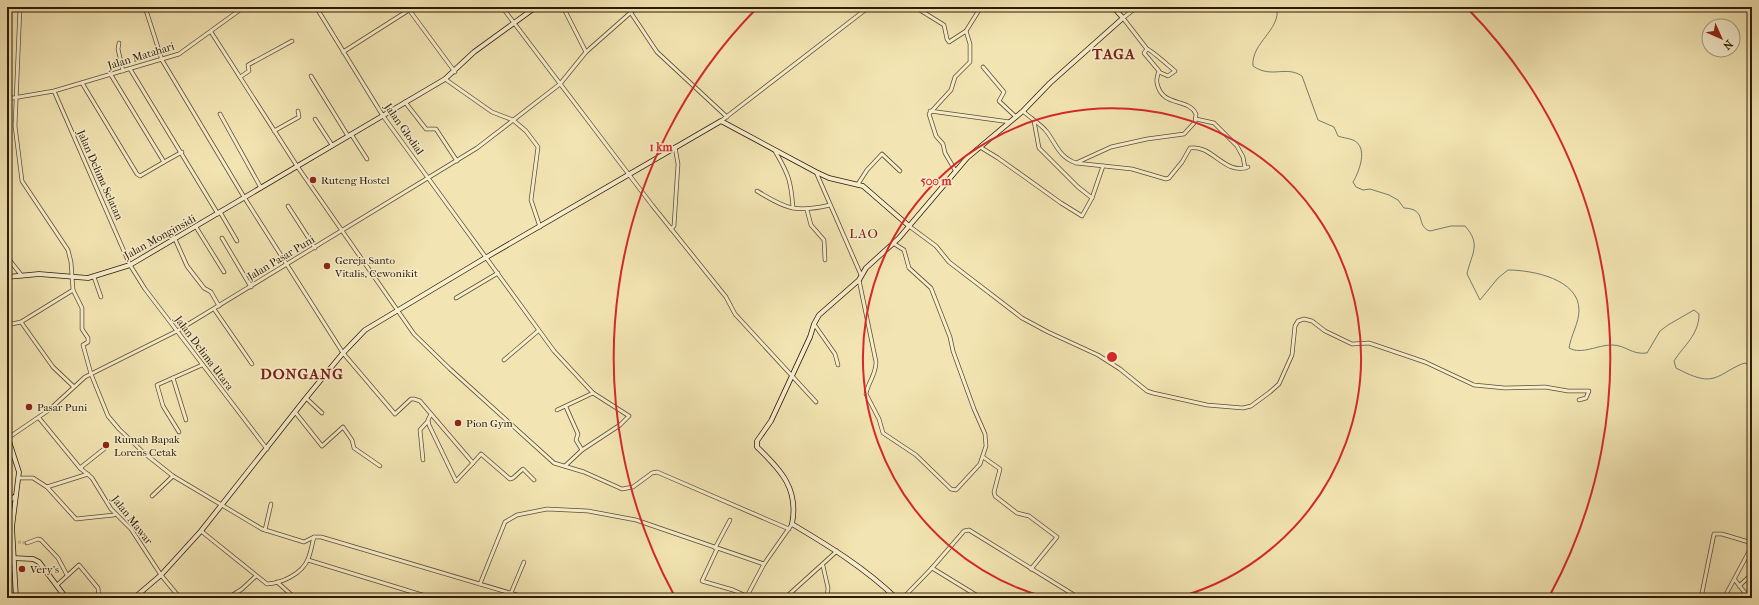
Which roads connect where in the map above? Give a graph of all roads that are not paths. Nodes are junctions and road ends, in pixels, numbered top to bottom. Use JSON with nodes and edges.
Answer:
{"nodes":[{"id":1,"x":20,"y":7,"type":"edge"},
{"id":2,"x":145,"y":7,"type":"edge"},
{"id":3,"x":244,"y":7,"type":"edge"},
{"id":4,"x":316,"y":7,"type":"edge"},
{"id":5,"x":502,"y":7,"type":"edge"},
{"id":6,"x":536,"y":7,"type":"edge"},
{"id":7,"x":563,"y":7,"type":"edge"},
{"id":8,"x":626,"y":7,"type":"edge"},
{"id":9,"x":637,"y":7,"type":"edge"},
{"id":10,"x":869,"y":7,"type":"edge"},
{"id":11,"x":915,"y":7,"type":"edge"},
{"id":12,"x":981,"y":7,"type":"edge"},
{"id":13,"x":1113,"y":7,"type":"edge"},
{"id":14,"x":1137,"y":7,"type":"edge"},
{"id":15,"x":408,"y":8,"type":"edge"},
{"id":16,"x":630,"y":12,"type":"junction"},
{"id":17,"x":1123,"y":18,"type":"junction"},
{"id":18,"x":513,"y":23,"type":"junction"},
{"id":19,"x":966,"y":31,"type":"junction"},
{"id":20,"x":211,"y":32,"type":"junction"},
{"id":21,"x":292,"y":41,"type":"dead end"},
{"id":22,"x":119,"y":43,"type":"dead end"},
{"id":23,"x":1147,"y":49,"type":"junction"},
{"id":24,"x":343,"y":52,"type":"junction"},
{"id":25,"x":586,"y":52,"type":"junction"},
{"id":26,"x":162,"y":60,"type":"junction"},
{"id":27,"x":983,"y":67,"type":"dead end"},
{"id":28,"x":130,"y":68,"type":"junction"},
{"id":29,"x":123,"y":71,"type":"junction"},
{"id":30,"x":455,"y":72,"type":"junction"},
{"id":31,"x":1159,"y":72,"type":"junction"},
{"id":32,"x":112,"y":75,"type":"junction"},
{"id":33,"x":311,"y":76,"type":"dead end"},
{"id":34,"x":240,"y":77,"type":"junction"},
{"id":35,"x":445,"y":79,"type":"junction"},
{"id":36,"x":82,"y":84,"type":"junction"},
{"id":37,"x":560,"y":84,"type":"junction"},
{"id":38,"x":54,"y":91,"type":"junction"},
{"id":39,"x":17,"y":98,"type":"junction"},
{"id":40,"x":7,"y":99,"type":"edge"},
{"id":41,"x":405,"y":102,"type":"junction"},
{"id":42,"x":298,"y":111,"type":"dead end"},
{"id":43,"x":930,"y":111,"type":"junction"},
{"id":44,"x":1023,"y":111,"type":"junction"},
{"id":45,"x":220,"y":114,"type":"dead end"},
{"id":46,"x":383,"y":116,"type":"junction"},
{"id":47,"x":727,"y":117,"type":"junction"},
{"id":48,"x":1016,"y":117,"type":"junction"},
{"id":49,"x":315,"y":119,"type":"dead end"},
{"id":50,"x":1196,"y":119,"type":"junction"},
{"id":51,"x":513,"y":120,"type":"junction"},
{"id":52,"x":721,"y":121,"type":"junction"},
{"id":53,"x":1034,"y":121,"type":"junction"},
{"id":54,"x":1010,"y":122,"type":"junction"},
{"id":55,"x":274,"y":131,"type":"junction"},
{"id":56,"x":350,"y":135,"type":"junction"},
{"id":57,"x":332,"y":146,"type":"junction"},
{"id":58,"x":674,"y":147,"type":"junction"},
{"id":59,"x":980,"y":147,"type":"junction"},
{"id":60,"x":774,"y":149,"type":"junction"},
{"id":61,"x":182,"y":152,"type":"junction"},
{"id":62,"x":367,"y":159,"type":"dead end"},
{"id":63,"x":457,"y":161,"type":"junction"},
{"id":64,"x":164,"y":162,"type":"junction"},
{"id":65,"x":1076,"y":163,"type":"junction"},
{"id":66,"x":297,"y":166,"type":"junction"},
{"id":67,"x":1103,"y":166,"type":"junction"},
{"id":68,"x":955,"y":170,"type":"junction"},
{"id":69,"x":900,"y":171,"type":"dead end"},
{"id":70,"x":816,"y":172,"type":"junction"},
{"id":71,"x":629,"y":174,"type":"junction"},
{"id":72,"x":429,"y":179,"type":"junction"},
{"id":73,"x":858,"y":184,"type":"junction"},
{"id":74,"x":261,"y":188,"type":"junction"},
{"id":75,"x":757,"y":191,"type":"dead end"},
{"id":76,"x":244,"y":197,"type":"junction"},
{"id":77,"x":1092,"y":198,"type":"junction"},
{"id":78,"x":830,"y":205,"type":"junction"},
{"id":79,"x":288,"y":206,"type":"dead end"},
{"id":80,"x":793,"y":208,"type":"junction"},
{"id":81,"x":807,"y":210,"type":"junction"},
{"id":82,"x":219,"y":213,"type":"junction"},
{"id":83,"x":910,"y":226,"type":"junction"},
{"id":84,"x":196,"y":227,"type":"junction"},
{"id":85,"x":540,"y":227,"type":"junction"},
{"id":86,"x":671,"y":229,"type":"junction"},
{"id":87,"x":341,"y":231,"type":"junction"},
{"id":88,"x":222,"y":238,"type":"dead end"},
{"id":89,"x":175,"y":239,"type":"junction"},
{"id":90,"x":236,"y":242,"type":"dead end"},
{"id":91,"x":893,"y":243,"type":"junction"},
{"id":92,"x":315,"y":248,"type":"junction"},
{"id":93,"x":7,"y":257,"type":"edge"},
{"id":94,"x":485,"y":258,"type":"junction"},
{"id":95,"x":825,"y":260,"type":"dead end"},
{"id":96,"x":287,"y":264,"type":"junction"},
{"id":97,"x":130,"y":265,"type":"junction"},
{"id":98,"x":224,"y":272,"type":"dead end"},
{"id":99,"x":498,"y":273,"type":"junction"},
{"id":100,"x":860,"y":275,"type":"junction"},
{"id":101,"x":22,"y":276,"type":"junction"},
{"id":102,"x":7,"y":277,"type":"edge"},
{"id":103,"x":71,"y":277,"type":"junction"},
{"id":104,"x":94,"y":277,"type":"junction"},
{"id":105,"x":859,"y":280,"type":"junction"},
{"id":106,"x":251,"y":287,"type":"junction"},
{"id":107,"x":73,"y":290,"type":"junction"},
{"id":108,"x":101,"y":297,"type":"dead end"},
{"id":109,"x":456,"y":298,"type":"dead end"},
{"id":110,"x":219,"y":306,"type":"junction"},
{"id":111,"x":214,"y":309,"type":"junction"},
{"id":112,"x":396,"y":311,"type":"junction"},
{"id":113,"x":21,"y":322,"type":"junction"},
{"id":114,"x":814,"y":324,"type":"junction"},
{"id":115,"x":7,"y":325,"type":"edge"},
{"id":116,"x":177,"y":331,"type":"junction"},
{"id":117,"x":538,"y":331,"type":"junction"},
{"id":118,"x":343,"y":353,"type":"junction"},
{"id":119,"x":504,"y":360,"type":"dead end"},
{"id":120,"x":252,"y":364,"type":"dead end"},
{"id":121,"x":202,"y":365,"type":"junction"},
{"id":122,"x":838,"y":365,"type":"dead end"},
{"id":123,"x":90,"y":374,"type":"junction"},
{"id":124,"x":792,"y":376,"type":"junction"},
{"id":125,"x":173,"y":378,"type":"junction"},
{"id":126,"x":73,"y":386,"type":"junction"},
{"id":127,"x":594,"y":393,"type":"junction"},
{"id":128,"x":306,"y":398,"type":"junction"},
{"id":129,"x":1578,"y":400,"type":"dead end"},
{"id":130,"x":816,"y":402,"type":"dead end"},
{"id":131,"x":566,"y":407,"type":"junction"},
{"id":132,"x":557,"y":410,"type":"dead end"},
{"id":133,"x":294,"y":412,"type":"junction"},
{"id":134,"x":322,"y":413,"type":"dead end"},
{"id":135,"x":431,"y":414,"type":"junction"},
{"id":136,"x":39,"y":418,"type":"junction"},
{"id":137,"x":186,"y":420,"type":"dead end"},
{"id":138,"x":428,"y":421,"type":"junction"},
{"id":139,"x":179,"y":432,"type":"dead end"},
{"id":140,"x":7,"y":436,"type":"edge"},
{"id":141,"x":104,"y":449,"type":"dead end"},
{"id":142,"x":267,"y":449,"type":"junction"},
{"id":143,"x":582,"y":450,"type":"junction"},
{"id":144,"x":983,"y":457,"type":"junction"},
{"id":145,"x":423,"y":460,"type":"dead end"},
{"id":146,"x":473,"y":463,"type":"junction"},
{"id":147,"x":566,"y":465,"type":"junction"},
{"id":148,"x":380,"y":466,"type":"dead end"},
{"id":149,"x":80,"y":468,"type":"junction"},
{"id":150,"x":88,"y":474,"type":"junction"},
{"id":151,"x":173,"y":476,"type":"junction"},
{"id":152,"x":18,"y":478,"type":"junction"},
{"id":153,"x":534,"y":480,"type":"dead end"},
{"id":154,"x":47,"y":487,"type":"junction"},
{"id":155,"x":152,"y":496,"type":"dead end"},
{"id":156,"x":15,"y":497,"type":"junction"},
{"id":157,"x":7,"y":504,"type":"edge"},
{"id":158,"x":271,"y":504,"type":"dead end"},
{"id":159,"x":221,"y":506,"type":"junction"},
{"id":160,"x":13,"y":510,"type":"junction"},
{"id":161,"x":114,"y":515,"type":"junction"},
{"id":162,"x":730,"y":520,"type":"dead end"},
{"id":163,"x":792,"y":524,"type":"junction"},
{"id":164,"x":789,"y":529,"type":"junction"},
{"id":165,"x":265,"y":530,"type":"junction"},
{"id":166,"x":201,"y":531,"type":"junction"},
{"id":167,"x":314,"y":538,"type":"junction"},
{"id":168,"x":12,"y":542,"type":"junction"},
{"id":169,"x":18,"y":542,"type":"tunnel mouth"},
{"id":170,"x":27,"y":543,"type":"tunnel mouth"},
{"id":171,"x":1752,"y":543,"type":"edge"},
{"id":172,"x":1752,"y":546,"type":"edge"},
{"id":173,"x":716,"y":548,"type":"junction"},
{"id":174,"x":837,"y":551,"type":"junction"},
{"id":175,"x":12,"y":558,"type":"junction"},
{"id":176,"x":308,"y":560,"type":"junction"},
{"id":177,"x":524,"y":562,"type":"dead end"},
{"id":178,"x":764,"y":564,"type":"junction"},
{"id":179,"x":823,"y":566,"type":"junction"},
{"id":180,"x":932,"y":568,"type":"junction"},
{"id":181,"x":1031,"y":570,"type":"junction"},
{"id":182,"x":1752,"y":574,"type":"edge"},
{"id":183,"x":68,"y":575,"type":"junction"},
{"id":184,"x":161,"y":575,"type":"junction"},
{"id":185,"x":256,"y":576,"type":"junction"},
{"id":186,"x":1735,"y":580,"type":"junction"},
{"id":187,"x":277,"y":582,"type":"junction"},
{"id":188,"x":480,"y":584,"type":"junction"},
{"id":189,"x":57,"y":585,"type":"junction"},
{"id":190,"x":1739,"y":586,"type":"junction"},
{"id":191,"x":511,"y":593,"type":"junction"},
{"id":192,"x":747,"y":596,"type":"junction"},
{"id":193,"x":1750,"y":597,"type":"edge"},
{"id":194,"x":16,"y":598,"type":"edge"},
{"id":195,"x":66,"y":598,"type":"edge"},
{"id":196,"x":99,"y":598,"type":"edge"},
{"id":197,"x":134,"y":598,"type":"edge"},
{"id":198,"x":180,"y":598,"type":"edge"},
{"id":199,"x":228,"y":598,"type":"edge"},
{"id":200,"x":295,"y":598,"type":"edge"},
{"id":201,"x":432,"y":598,"type":"edge"},
{"id":202,"x":527,"y":598,"type":"edge"},
{"id":203,"x":751,"y":598,"type":"edge"},
{"id":204,"x":785,"y":598,"type":"edge"},
{"id":205,"x":827,"y":598,"type":"edge"},
{"id":206,"x":896,"y":598,"type":"edge"},
{"id":207,"x":903,"y":598,"type":"edge"},
{"id":208,"x":981,"y":598,"type":"edge"},
{"id":209,"x":1079,"y":598,"type":"edge"},
{"id":210,"x":1701,"y":598,"type":"edge"},
{"id":211,"x":1724,"y":598,"type":"edge"}],
"edges":[{"from":1,"to":39,"type":"street"},
{"from":2,"to":26,"type":"street"},
{"from":3,"to":20,"type":"street","name":"Jalan Matahari"},
{"from":4,"to":24,"type":"street","name":"Jalan Glodial"},
{"from":5,"to":18,"type":"street"},
{"from":6,"to":18,"type":"street","name":"Jalan Monginsidi"},
{"from":7,"to":25,"type":"street"},
{"from":8,"to":16,"type":"street"},
{"from":9,"to":16,"type":"street","name":"Jalan Pasar Puni"},
{"from":10,"to":47,"type":"street"},
{"from":11,"to":19,"type":"street"},
{"from":12,"to":19,"type":"street"},
{"from":13,"to":17,"type":"street"},
{"from":14,"to":17,"type":"street"},
{"from":15,"to":24,"type":"street"},
{"from":15,"to":30,"type":"street"},
{"from":16,"to":25,"type":"street","name":"Jalan Pasar Puni"},
{"from":16,"to":47,"type":"street"},
{"from":17,"to":23,"type":"street"},
{"from":17,"to":44,"type":"street"},
{"from":18,"to":30,"type":"street","name":"Jalan Monginsidi"},
{"from":18,"to":37,"type":"street"},
{"from":19,"to":43,"type":"street"},
{"from":20,"to":26,"type":"street","name":"Jalan Matahari"},
{"from":20,"to":34,"type":"street"},
{"from":21,"to":34,"type":"street"},
{"from":22,"to":29,"type":"street"},
{"from":23,"to":31,"type":"street"},
{"from":23,"to":31,"type":"street"},
{"from":24,"to":46,"type":"street","name":"Jalan Glodial"},
{"from":25,"to":37,"type":"street","name":"Jalan Pasar Puni"},
{"from":26,"to":28,"type":"street","name":"Jalan Matahari"},
{"from":26,"to":76,"type":"street"},
{"from":27,"to":48,"type":"street"},
{"from":28,"to":29,"type":"street","name":"Jalan Matahari"},
{"from":28,"to":61,"type":"street"},
{"from":29,"to":32,"type":"street","name":"Jalan Matahari"},
{"from":30,"to":35,"type":"street","name":"Jalan Monginsidi"},
{"from":31,"to":50,"type":"street"},
{"from":32,"to":36,"type":"street","name":"Jalan Matahari"},
{"from":32,"to":64,"type":"street"},
{"from":33,"to":56,"type":"street"},
{"from":34,"to":55,"type":"street"},
{"from":35,"to":41,"type":"street","name":"Jalan Monginsidi"},
{"from":35,"to":51,"type":"street"},
{"from":36,"to":38,"type":"street","name":"Jalan Matahari"},
{"from":36,"to":64,"type":"street"},
{"from":37,"to":51,"type":"street","name":"Jalan Pasar Puni"},
{"from":37,"to":71,"type":"street"},
{"from":38,"to":39,"type":"street","name":"Jalan Matahari"},
{"from":38,"to":97,"type":"street","name":"Jalan Delima Selatan"},
{"from":39,"to":40,"type":"street","name":"Jalan Matahari"},
{"from":39,"to":103,"type":"street"},
{"from":41,"to":46,"type":"street","name":"Jalan Monginsidi"},
{"from":41,"to":63,"type":"street"},
{"from":42,"to":55,"type":"street"},
{"from":43,"to":54,"type":"street"},
{"from":43,"to":68,"type":"street"},
{"from":44,"to":48,"type":"street"},
{"from":44,"to":53,"type":"street"},
{"from":45,"to":74,"type":"street"},
{"from":46,"to":56,"type":"street","name":"Jalan Monginsidi"},
{"from":46,"to":72,"type":"street","name":"Jalan Glodial"},
{"from":47,"to":52,"type":"street"},
{"from":48,"to":54,"type":"street"},
{"from":49,"to":57,"type":"street"},
{"from":50,"to":65,"type":"street"},
{"from":50,"to":67,"type":"street"},
{"from":51,"to":63,"type":"street","name":"Jalan Pasar Puni"},
{"from":51,"to":85,"type":"street"},
{"from":52,"to":58,"type":"street"},
{"from":52,"to":60,"type":"street"},
{"from":53,"to":65,"type":"street"},
{"from":53,"to":77,"type":"street"},
{"from":54,"to":59,"type":"street"},
{"from":55,"to":66,"type":"street"},
{"from":56,"to":57,"type":"street","name":"Jalan Monginsidi"},
{"from":56,"to":62,"type":"street"},
{"from":57,"to":66,"type":"street","name":"Jalan Monginsidi"},
{"from":58,"to":71,"type":"street"},
{"from":58,"to":86,"type":"street"},
{"from":59,"to":68,"type":"street"},
{"from":59,"to":77,"type":"street"},
{"from":60,"to":70,"type":"street"},
{"from":60,"to":80,"type":"street"},
{"from":61,"to":64,"type":"street"},
{"from":61,"to":82,"type":"street"},
{"from":63,"to":72,"type":"street","name":"Jalan Pasar Puni"},
{"from":65,"to":67,"type":"street"},
{"from":66,"to":74,"type":"street","name":"Jalan Monginsidi"},
{"from":66,"to":87,"type":"street"},
{"from":67,"to":77,"type":"street"},
{"from":68,"to":83,"type":"street"},
{"from":69,"to":73,"type":"street"},
{"from":70,"to":73,"type":"street"},
{"from":70,"to":78,"type":"street"},
{"from":71,"to":85,"type":"street"},
{"from":71,"to":86,"type":"street"},
{"from":72,"to":87,"type":"street","name":"Jalan Pasar Puni"},
{"from":72,"to":94,"type":"street","name":"Jalan Glodial"},
{"from":73,"to":83,"type":"street"},
{"from":74,"to":76,"type":"street","name":"Jalan Monginsidi"},
{"from":75,"to":80,"type":"street"},
{"from":76,"to":82,"type":"street","name":"Jalan Monginsidi"},
{"from":76,"to":96,"type":"street"},
{"from":78,"to":81,"type":"street"},
{"from":78,"to":100,"type":"street"},
{"from":79,"to":92,"type":"street"},
{"from":80,"to":81,"type":"street"},
{"from":81,"to":95,"type":"street"},
{"from":82,"to":84,"type":"street","name":"Jalan Monginsidi"},
{"from":82,"to":90,"type":"street"},
{"from":83,"to":91,"type":"street"},
{"from":83,"to":129,"type":"street"},
{"from":84,"to":89,"type":"street","name":"Jalan Monginsidi"},
{"from":84,"to":98,"type":"street"},
{"from":85,"to":94,"type":"street"},
{"from":86,"to":124,"type":"street"},
{"from":87,"to":92,"type":"street","name":"Jalan Pasar Puni"},
{"from":87,"to":112,"type":"street"},
{"from":88,"to":106,"type":"street"},
{"from":89,"to":97,"type":"street","name":"Jalan Monginsidi"},
{"from":89,"to":110,"type":"street"},
{"from":91,"to":100,"type":"street"},
{"from":91,"to":144,"type":"street"},
{"from":92,"to":96,"type":"street","name":"Jalan Pasar Puni"},
{"from":93,"to":101,"type":"street"},
{"from":94,"to":99,"type":"street","name":"Jalan Glodial"},
{"from":94,"to":112,"type":"street"},
{"from":96,"to":106,"type":"street","name":"Jalan Pasar Puni"},
{"from":96,"to":118,"type":"street"},
{"from":97,"to":104,"type":"street","name":"Jalan Monginsidi"},
{"from":97,"to":116,"type":"street","name":"Jalan Delima Utara"},
{"from":99,"to":109,"type":"street"},
{"from":99,"to":117,"type":"street","name":"Jalan Glodial"},
{"from":100,"to":105,"type":"street"},
{"from":101,"to":102,"type":"street","name":"Jalan Monginsidi"},
{"from":101,"to":103,"type":"street","name":"Jalan Monginsidi"},
{"from":103,"to":104,"type":"street","name":"Jalan Monginsidi"},
{"from":103,"to":107,"type":"street"},
{"from":104,"to":108,"type":"street"},
{"from":105,"to":114,"type":"street"},
{"from":105,"to":144,"type":"street"},
{"from":106,"to":110,"type":"street","name":"Jalan Pasar Puni"},
{"from":107,"to":113,"type":"street"},
{"from":107,"to":123,"type":"street"},
{"from":110,"to":111,"type":"street","name":"Jalan Pasar Puni"},
{"from":111,"to":116,"type":"street","name":"Jalan Pasar Puni"},
{"from":111,"to":120,"type":"street"},
{"from":112,"to":118,"type":"street"},
{"from":112,"to":147,"type":"street"},
{"from":113,"to":115,"type":"street"},
{"from":113,"to":126,"type":"street"},
{"from":114,"to":122,"type":"street"},
{"from":114,"to":124,"type":"street"},
{"from":116,"to":121,"type":"street","name":"Jalan Delima Utara"},
{"from":116,"to":123,"type":"street","name":"Jalan Pasar Puni"},
{"from":117,"to":119,"type":"street"},
{"from":117,"to":127,"type":"street","name":"Jalan Glodial"},
{"from":118,"to":128,"type":"street"},
{"from":118,"to":135,"type":"street"},
{"from":121,"to":125,"type":"street"},
{"from":121,"to":142,"type":"street","name":"Jalan Delima Utara"},
{"from":123,"to":126,"type":"street","name":"Jalan Pasar Puni"},
{"from":123,"to":151,"type":"street"},
{"from":124,"to":130,"type":"street"},
{"from":124,"to":163,"type":"street"},
{"from":125,"to":137,"type":"street"},
{"from":125,"to":139,"type":"street"},
{"from":126,"to":136,"type":"street","name":"Jalan Pasar Puni"},
{"from":127,"to":131,"type":"street"},
{"from":127,"to":143,"type":"street","name":"Jalan Glodial"},
{"from":128,"to":133,"type":"street"},
{"from":128,"to":134,"type":"street"},
{"from":131,"to":132,"type":"street"},
{"from":131,"to":143,"type":"street"},
{"from":133,"to":142,"type":"street"},
{"from":133,"to":148,"type":"street"},
{"from":135,"to":138,"type":"street"},
{"from":135,"to":146,"type":"street"},
{"from":136,"to":140,"type":"street","name":"Jalan Pasar Puni"},
{"from":136,"to":149,"type":"street","name":"Jalan Mawar"},
{"from":138,"to":145,"type":"street"},
{"from":138,"to":146,"type":"street"},
{"from":140,"to":152,"type":"street"},
{"from":141,"to":149,"type":"street"},
{"from":142,"to":159,"type":"street"},
{"from":143,"to":147,"type":"street"},
{"from":144,"to":181,"type":"street"},
{"from":146,"to":153,"type":"street"},
{"from":147,"to":164,"type":"street"},
{"from":149,"to":150,"type":"street","name":"Jalan Mawar"},
{"from":150,"to":154,"type":"street"},
{"from":150,"to":161,"type":"street","name":"Jalan Mawar"},
{"from":151,"to":155,"type":"street"},
{"from":151,"to":159,"type":"street"},
{"from":152,"to":154,"type":"street"},
{"from":152,"to":156,"type":"street"},
{"from":154,"to":161,"type":"street"},
{"from":156,"to":157,"type":"street"},
{"from":156,"to":160,"type":"street"},
{"from":157,"to":160,"type":"street"},
{"from":158,"to":165,"type":"street"},
{"from":159,"to":165,"type":"street"},
{"from":159,"to":166,"type":"street"},
{"from":160,"to":168,"type":"street"},
{"from":161,"to":184,"type":"street","name":"Jalan Mawar"},
{"from":162,"to":173,"type":"street"},
{"from":163,"to":164,"type":"street"},
{"from":163,"to":174,"type":"street"},
{"from":164,"to":178,"type":"street"},
{"from":165,"to":167,"type":"street"},
{"from":166,"to":184,"type":"street"},
{"from":166,"to":185,"type":"street"},
{"from":167,"to":176,"type":"street"},
{"from":167,"to":188,"type":"street"},
{"from":168,"to":169,"type":"street"},
{"from":168,"to":175,"type":"street"},
{"from":170,"to":183,"type":"street"},
{"from":171,"to":210,"type":"street"},
{"from":172,"to":186,"type":"street"},
{"from":173,"to":178,"type":"street"},
{"from":173,"to":188,"type":"street"},
{"from":173,"to":192,"type":"street"},
{"from":174,"to":179,"type":"street"},
{"from":174,"to":206,"type":"street"},
{"from":175,"to":189,"type":"street"},
{"from":175,"to":194,"type":"street"},
{"from":176,"to":187,"type":"street"},
{"from":176,"to":201,"type":"street"},
{"from":177,"to":191,"type":"street"},
{"from":178,"to":192,"type":"street"},
{"from":179,"to":204,"type":"street"},
{"from":179,"to":205,"type":"street"},
{"from":180,"to":181,"type":"street"},
{"from":180,"to":207,"type":"street"},
{"from":180,"to":208,"type":"street"},
{"from":181,"to":209,"type":"street"},
{"from":182,"to":190,"type":"street"},
{"from":183,"to":189,"type":"street"},
{"from":183,"to":196,"type":"street"},
{"from":184,"to":197,"type":"street"},
{"from":184,"to":198,"type":"street","name":"Jalan Mawar"},
{"from":185,"to":187,"type":"street"},
{"from":185,"to":199,"type":"street"},
{"from":186,"to":190,"type":"street"},
{"from":186,"to":211,"type":"street"},
{"from":187,"to":200,"type":"street"},
{"from":188,"to":191,"type":"street"},
{"from":189,"to":195,"type":"street"},
{"from":190,"to":193,"type":"street"},
{"from":191,"to":202,"type":"street"},
{"from":192,"to":203,"type":"street"}]}
